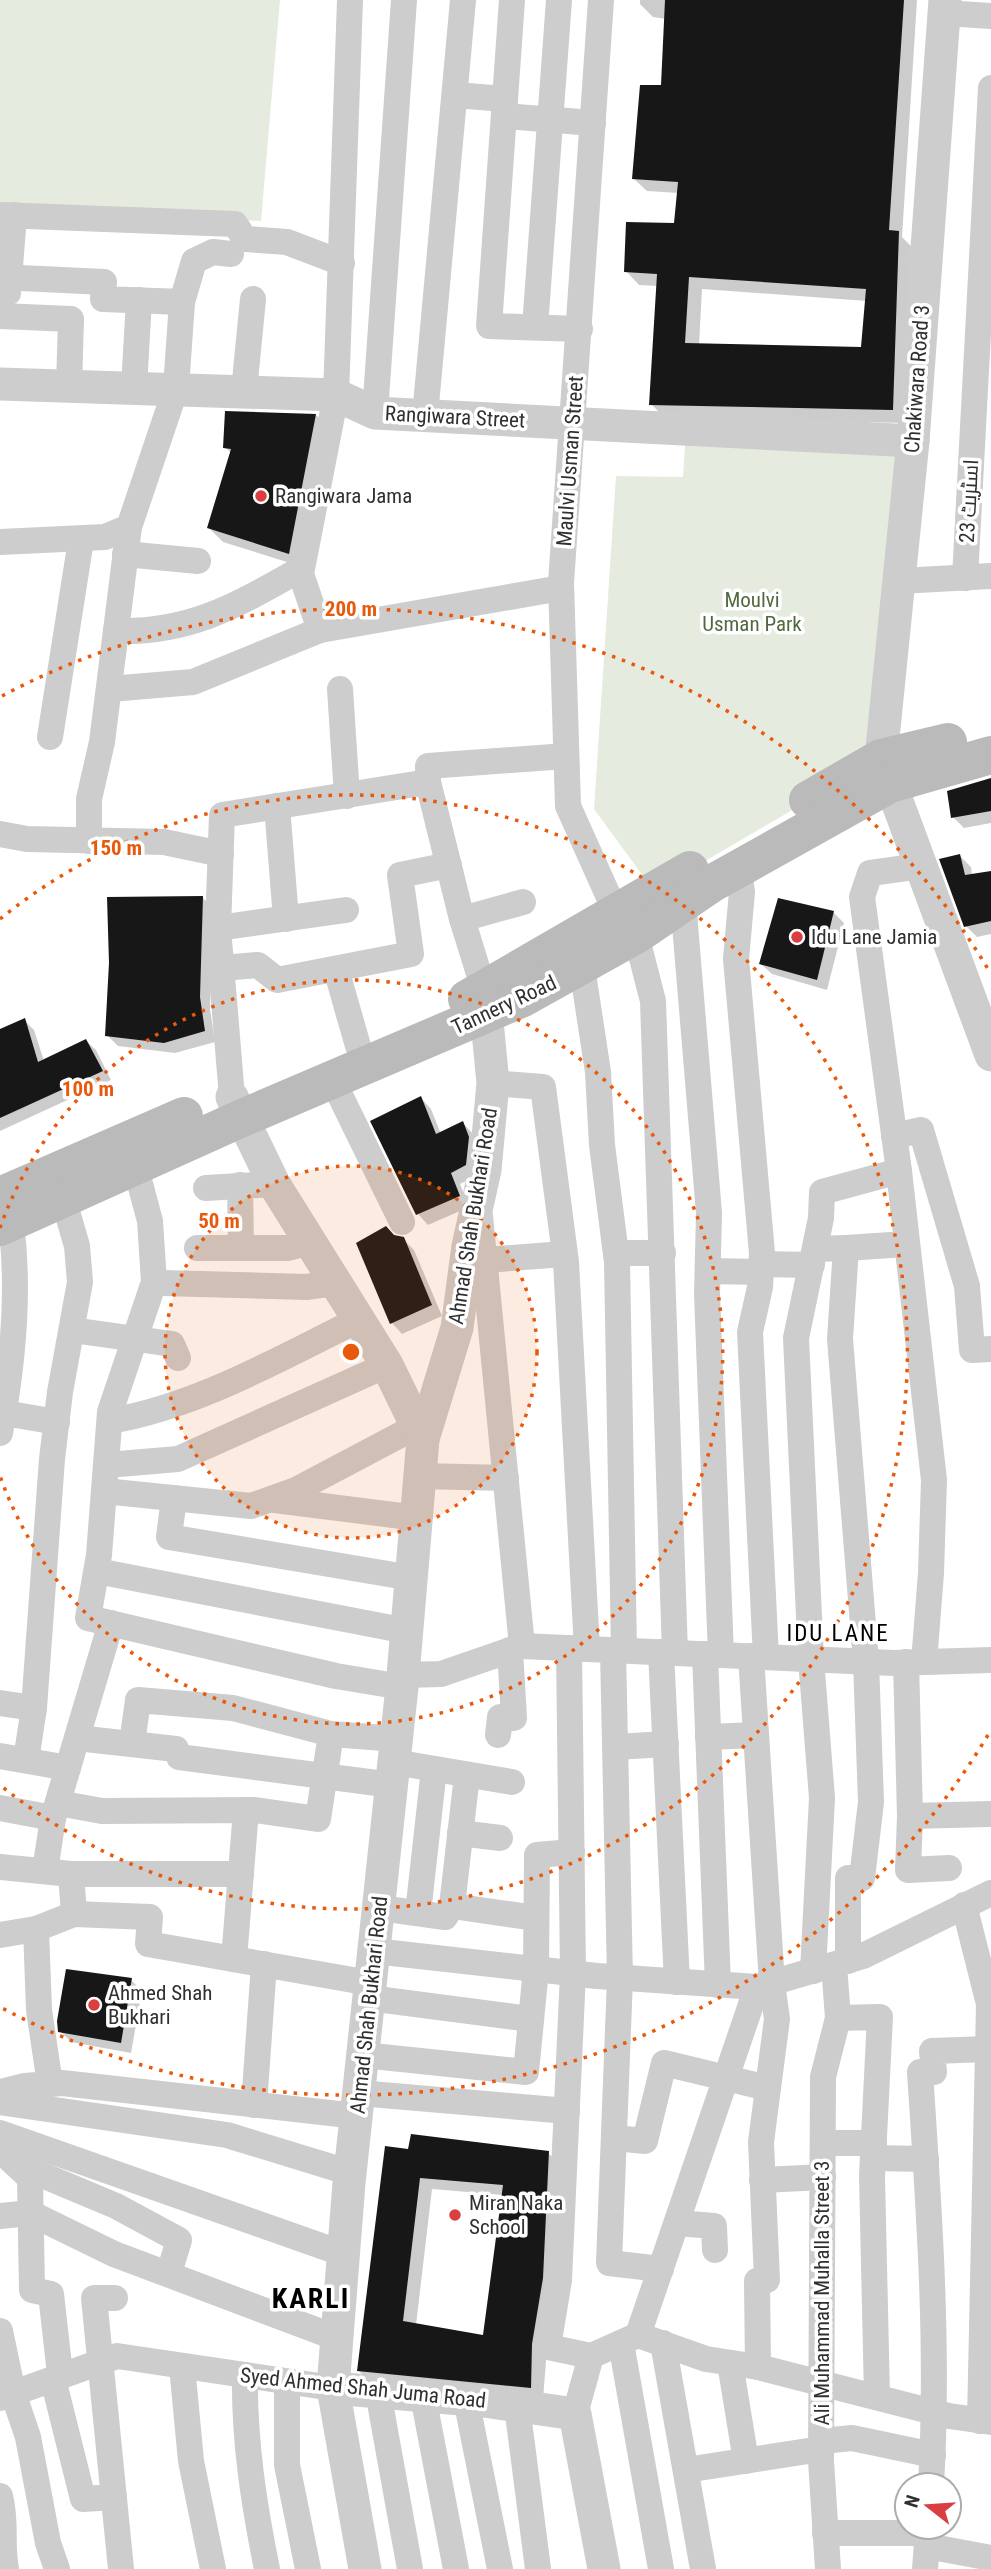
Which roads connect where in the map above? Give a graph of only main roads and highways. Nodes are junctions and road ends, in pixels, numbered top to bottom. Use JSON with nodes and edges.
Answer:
{"nodes":[{"id":1,"x":991,"y":731,"type":"edge"},
{"id":2,"x":991,"y":755,"type":"edge"},
{"id":3,"x":885,"y":771,"type":"junction"},
{"id":4,"x":626,"y":924,"type":"junction"},
{"id":5,"x":486,"y":1002,"type":"junction"},
{"id":6,"x":236,"y":1108,"type":"junction"},
{"id":7,"x":4,"y":1215,"type":"edge"}],
"edges":[{"from":1,"to":3,"type":"main road","name":"Tannery Road"},
{"from":2,"to":3,"type":"main road","name":"Tannery Road"},
{"from":3,"to":4,"type":"main road","name":"Tannery Road"},
{"from":3,"to":4,"type":"main road","name":"Tannery Road"},
{"from":4,"to":5,"type":"main road","name":"Tannery Road"},
{"from":4,"to":5,"type":"main road","name":"Tannery Road"},
{"from":5,"to":6,"type":"main road","name":"Tannery Road"},
{"from":5,"to":6,"type":"main road","name":"Tannery Road"},
{"from":6,"to":7,"type":"main road","name":"Tannery Road"},
{"from":6,"to":7,"type":"main road","name":"Tannery Road"}]}
